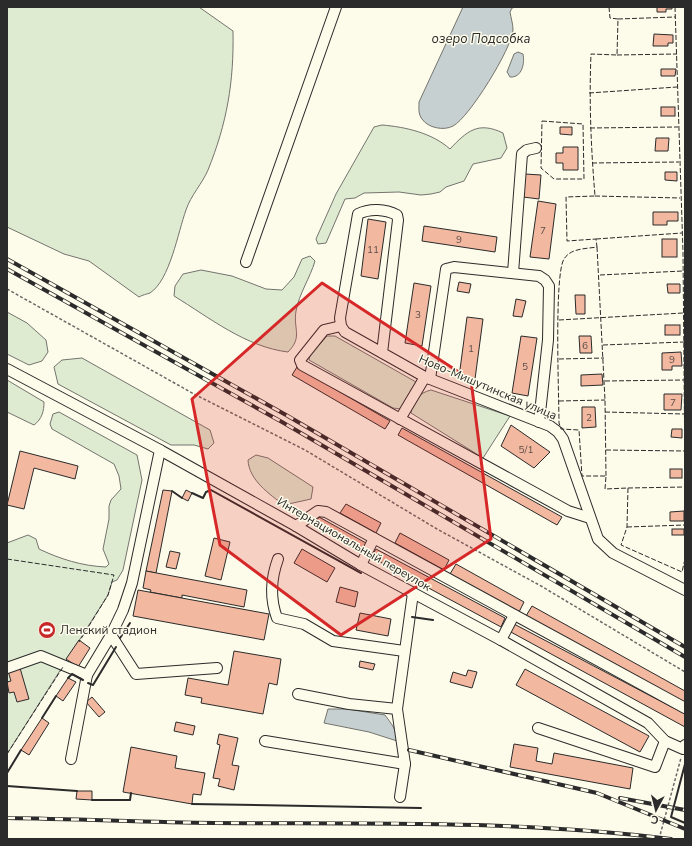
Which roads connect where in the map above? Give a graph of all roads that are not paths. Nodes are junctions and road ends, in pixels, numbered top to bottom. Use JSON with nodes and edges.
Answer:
{"nodes":[{"id":1,"x":336,"y":7,"type":"edge"},
{"id":2,"x":536,"y":148,"type":"dead end"},
{"id":3,"x":246,"y":262,"type":"dead end"},
{"id":4,"x":513,"y":273,"type":"junction"},
{"id":5,"x":341,"y":326,"type":"junction"},
{"id":6,"x":382,"y":353,"type":"junction"},
{"id":7,"x":7,"y":369,"type":"edge"},
{"id":8,"x":428,"y":378,"type":"junction"},
{"id":9,"x":400,"y":419,"type":"junction"},
{"id":10,"x":539,"y":422,"type":"junction"},
{"id":11,"x":160,"y":450,"type":"junction"},
{"id":12,"x":590,"y":518,"type":"junction"},
{"id":13,"x":296,"y":526,"type":"junction"},
{"id":14,"x":374,"y":538,"type":"junction"},
{"id":15,"x":278,"y":559,"type":"dead end"},
{"id":16,"x":361,"y":565,"type":"junction"},
{"id":17,"x":685,"y":590,"type":"edge"},
{"id":18,"x":413,"y":593,"type":"junction"},
{"id":19,"x":514,"y":615,"type":"junction"},
{"id":20,"x":111,"y":635,"type":"junction"},
{"id":21,"x":501,"y":640,"type":"junction"},
{"id":22,"x":404,"y":651,"type":"junction"},
{"id":23,"x":7,"y":668,"type":"edge"},
{"id":24,"x":217,"y":668,"type":"dead end"},
{"id":25,"x":87,"y":675,"type":"junction"},
{"id":26,"x":298,"y":694,"type":"dead end"},
{"id":27,"x":685,"y":708,"type":"edge"},
{"id":28,"x":397,"y":709,"type":"junction"},
{"id":29,"x":538,"y":728,"type":"dead end"},
{"id":30,"x":265,"y":741,"type":"dead end"},
{"id":31,"x":665,"y":741,"type":"junction"},
{"id":32,"x":684,"y":747,"type":"edge"},
{"id":33,"x":71,"y":759,"type":"dead end"},
{"id":34,"x":405,"y":764,"type":"junction"},
{"id":35,"x":400,"y":797,"type":"dead end"}],
"edges":[{"from":1,"to":3,"type":"street"},
{"from":2,"to":4,"type":"street"},
{"from":4,"to":8,"type":"street"},
{"from":4,"to":10,"type":"street"},
{"from":5,"to":6,"type":"street","name":"Ново-Мишутинская улица"},
{"from":5,"to":6,"type":"street"},
{"from":5,"to":9,"type":"street"},
{"from":6,"to":8,"type":"street","name":"Ново-Мишутинская улица"},
{"from":7,"to":11,"type":"street","name":"Интернациональный переулок"},
{"from":8,"to":9,"type":"street"},
{"from":8,"to":10,"type":"street","name":"Ново-Мишутинская улица"},
{"from":9,"to":12,"type":"street"},
{"from":10,"to":12,"type":"street","name":"Ново-Мишутинская улица"},
{"from":11,"to":13,"type":"street","name":"Интернациональный переулок"},
{"from":11,"to":20,"type":"street"},
{"from":12,"to":17,"type":"street","name":"Ново-Мишутинская улица"},
{"from":13,"to":14,"type":"street"},
{"from":13,"to":16,"type":"street","name":"Интернациональный переулок"},
{"from":14,"to":16,"type":"street"},
{"from":14,"to":19,"type":"street"},
{"from":15,"to":22,"type":"street"},
{"from":16,"to":18,"type":"street","name":"Интернациональный переулок"},
{"from":18,"to":21,"type":"street","name":"Интернациональный переулок"},
{"from":18,"to":22,"type":"street"},
{"from":19,"to":21,"type":"street"},
{"from":19,"to":27,"type":"street"},
{"from":20,"to":24,"type":"street"},
{"from":20,"to":25,"type":"street"},
{"from":21,"to":31,"type":"street","name":"Интернациональный переулок"},
{"from":22,"to":28,"type":"street"},
{"from":23,"to":25,"type":"street"},
{"from":25,"to":33,"type":"street"},
{"from":26,"to":28,"type":"street"},
{"from":28,"to":34,"type":"street"},
{"from":29,"to":31,"type":"street"},
{"from":30,"to":34,"type":"street"},
{"from":31,"to":32,"type":"street","name":"Интернациональный переулок"},
{"from":34,"to":35,"type":"street"}]}
